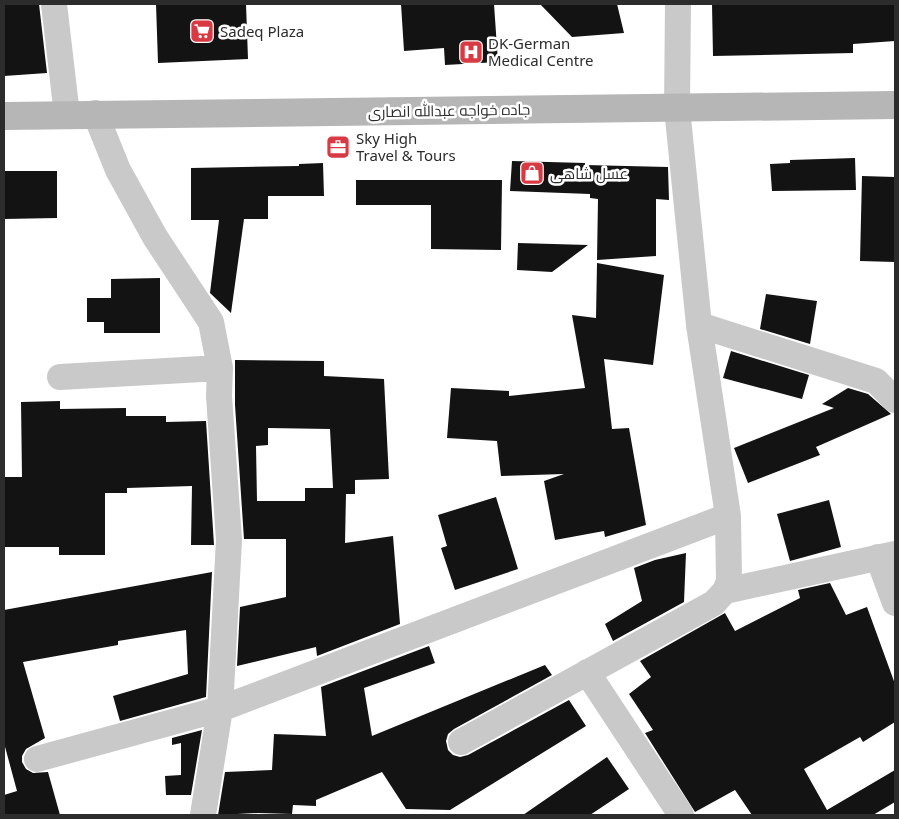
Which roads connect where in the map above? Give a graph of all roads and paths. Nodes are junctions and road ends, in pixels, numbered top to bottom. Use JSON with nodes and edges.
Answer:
{"nodes":[{"id":1,"x":54,"y":4,"type":"edge"},
{"id":2,"x":678,"y":4,"type":"edge"},
{"id":3,"x":895,"y":105,"type":"edge"},
{"id":4,"x":677,"y":108,"type":"junction"},
{"id":5,"x":95,"y":113,"type":"junction"},
{"id":6,"x":67,"y":115,"type":"junction"},
{"id":7,"x":4,"y":116,"type":"edge"},
{"id":8,"x":699,"y":325,"type":"junction"},
{"id":9,"x":220,"y":368,"type":"junction"},
{"id":10,"x":60,"y":377,"type":"dead end"},
{"id":11,"x":895,"y":400,"type":"edge"},
{"id":12,"x":728,"y":516,"type":"junction"},
{"id":13,"x":887,"y":555,"type":"edge"},
{"id":14,"x":725,"y":591,"type":"junction"},
{"id":15,"x":895,"y":603,"type":"edge"},
{"id":16,"x":587,"y":672,"type":"junction"},
{"id":17,"x":220,"y":709,"type":"junction"},
{"id":18,"x":461,"y":742,"type":"dead end"},
{"id":19,"x":37,"y":759,"type":"dead end"},
{"id":20,"x":203,"y":815,"type":"edge"},
{"id":21,"x":680,"y":815,"type":"edge"}],
"edges":[{"from":1,"to":6,"type":"street"},
{"from":2,"to":4,"type":"street"},
{"from":3,"to":4,"type":"main road","name":"جاده خواجه عبدالله انصاری"},
{"from":4,"to":5,"type":"main road","name":"جاده خواجه عبدالله انصاری"},
{"from":4,"to":8,"type":"street"},
{"from":5,"to":6,"type":"main road","name":"جاده خواجه عبدالله انصاری"},
{"from":5,"to":9,"type":"street"},
{"from":6,"to":7,"type":"main road","name":"جاده خواجه عبدالله انصاری"},
{"from":8,"to":11,"type":"street"},
{"from":8,"to":12,"type":"street"},
{"from":9,"to":10,"type":"street"},
{"from":9,"to":17,"type":"street"},
{"from":12,"to":14,"type":"street"},
{"from":12,"to":17,"type":"street"},
{"from":13,"to":14,"type":"street"},
{"from":13,"to":15,"type":"street"},
{"from":14,"to":16,"type":"street"},
{"from":16,"to":18,"type":"street"},
{"from":16,"to":21,"type":"street"},
{"from":17,"to":19,"type":"street"},
{"from":17,"to":20,"type":"street"}]}
